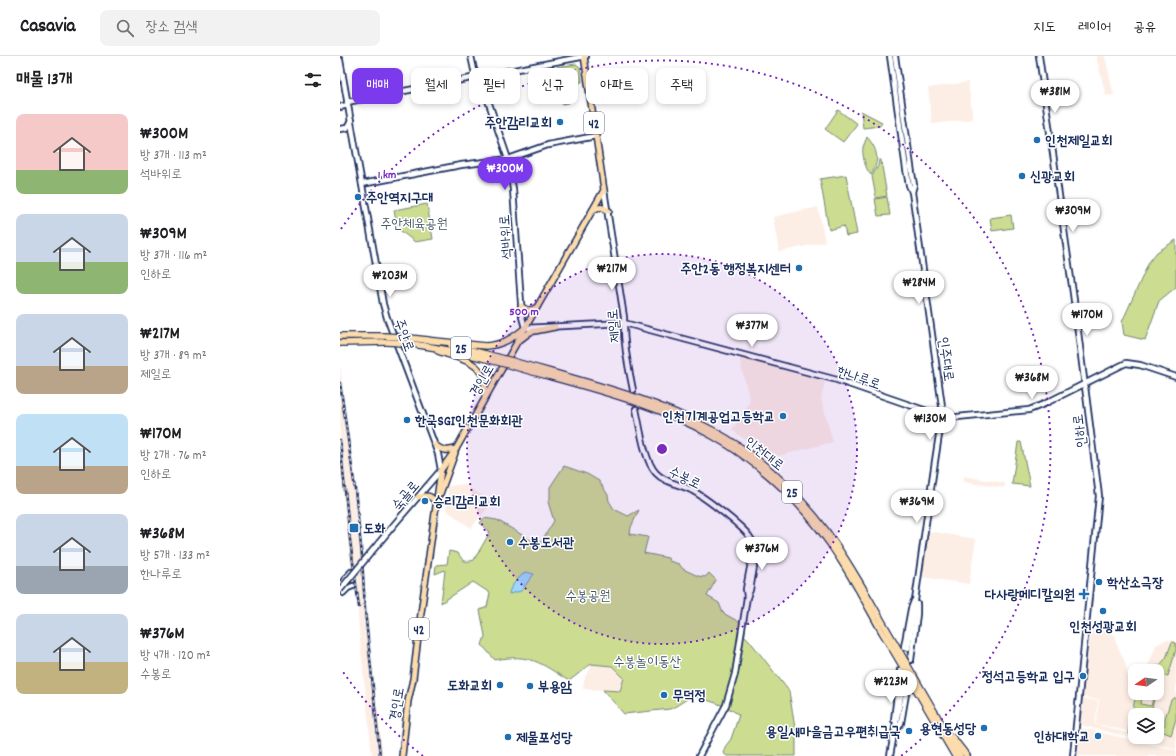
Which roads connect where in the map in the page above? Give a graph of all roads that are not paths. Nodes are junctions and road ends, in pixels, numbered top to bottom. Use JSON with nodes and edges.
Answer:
{"nodes":[{"id":1,"x":470,"y":56,"type":"edge"},
{"id":2,"x":585,"y":56,"type":"edge"},
{"id":3,"x":890,"y":56,"type":"edge"},
{"id":4,"x":895,"y":56,"type":"edge"},
{"id":5,"x":1039,"y":56,"type":"edge"},
{"id":6,"x":340,"y":60,"type":"edge"},
{"id":7,"x":473,"y":68,"type":"edge"},
{"id":8,"x":520,"y":69,"type":"edge"},
{"id":9,"x":469,"y":79,"type":"edge"},
{"id":10,"x":347,"y":104,"type":"junction"},
{"id":11,"x":489,"y":104,"type":"edge"},
{"id":12,"x":340,"y":107,"type":"edge"},
{"id":13,"x":351,"y":121,"type":"junction"},
{"id":14,"x":340,"y":129,"type":"edge"},
{"id":15,"x":596,"y":136,"type":"junction"},
{"id":16,"x":508,"y":159,"type":"junction"},
{"id":17,"x":362,"y":184,"type":"junction"},
{"id":18,"x":604,"y":190,"type":"junction"},
{"id":19,"x":912,"y":192,"type":"junction"},
{"id":20,"x":592,"y":210,"type":"junction"},
{"id":21,"x":609,"y":211,"type":"junction"},
{"id":22,"x":521,"y":306,"type":"junction"},
{"id":23,"x":538,"y":306,"type":"junction"},
{"id":24,"x":624,"y":322,"type":"junction"},
{"id":25,"x":555,"y":327,"type":"junction"},
{"id":26,"x":525,"y":328,"type":"junction"},
{"id":27,"x":340,"y":336,"type":"edge"},
{"id":28,"x":517,"y":342,"type":"junction"},
{"id":29,"x":340,"y":343,"type":"edge"},
{"id":30,"x":425,"y":343,"type":"junction"},
{"id":31,"x":511,"y":363,"type":"junction"},
{"id":32,"x":1176,"y":377,"type":"edge"},
{"id":33,"x":1085,"y":383,"type":"junction"},
{"id":34,"x":633,"y":390,"type":"dead end"},
{"id":35,"x":485,"y":397,"type":"junction"},
{"id":36,"x":636,"y":410,"type":"dead end"},
{"id":37,"x":942,"y":417,"type":"junction"},
{"id":38,"x":435,"y":445,"type":"junction"},
{"id":39,"x":456,"y":449,"type":"junction"},
{"id":40,"x":441,"y":470,"type":"junction"},
{"id":41,"x":418,"y":497,"type":"junction"},
{"id":42,"x":436,"y":503,"type":"junction"},
{"id":43,"x":351,"y":572,"type":"dead end"},
{"id":44,"x":340,"y":585,"type":"edge"},
{"id":45,"x":353,"y":586,"type":"dead end"},
{"id":46,"x":341,"y":592,"type":"edge"},
{"id":47,"x":916,"y":598,"type":"junction"},
{"id":48,"x":906,"y":648,"type":"tunnel mouth"},
{"id":49,"x":911,"y":660,"type":"dead end"},
{"id":50,"x":900,"y":670,"type":"dead end"},
{"id":51,"x":906,"y":680,"type":"tunnel mouth"},
{"id":52,"x":946,"y":731,"type":"junction"},
{"id":53,"x":895,"y":732,"type":"junction"},
{"id":54,"x":402,"y":756,"type":"edge"},
{"id":55,"x":699,"y":756,"type":"edge"},
{"id":56,"x":890,"y":756,"type":"edge"},
{"id":57,"x":955,"y":756,"type":"edge"},
{"id":58,"x":960,"y":756,"type":"edge"},
{"id":59,"x":967,"y":756,"type":"edge"},
{"id":60,"x":1072,"y":756,"type":"edge"}],
"edges":[{"from":1,"to":7,"type":"main road","name":"석바위로"},
{"from":2,"to":8,"type":"main road"},
{"from":2,"to":15,"type":"main road","number":"42"},
{"from":3,"to":19,"type":"main road","name":"인주대로"},
{"from":4,"to":19,"type":"main road","name":"인주대로"},
{"from":5,"to":33,"type":"main road","name":"인하로"},
{"from":6,"to":10,"type":"main road","name":"주안로"},
{"from":9,"to":10,"type":"main road"},
{"from":10,"to":12,"type":"main road"},
{"from":10,"to":13,"type":"main road","name":"주안로"},
{"from":11,"to":16,"type":"main road","name":"석바위로"},
{"from":13,"to":14,"type":"main road"},
{"from":13,"to":17,"type":"main road","name":"주안로"},
{"from":15,"to":16,"type":"main road"},
{"from":15,"to":18,"type":"main road","number":"42"},
{"from":16,"to":17,"type":"main road"},
{"from":16,"to":22,"type":"main road","name":"석바위로"},
{"from":17,"to":38,"type":"main road","name":"주안로"},
{"from":18,"to":20,"type":"main road","name":"경인로","number":"42"},
{"from":18,"to":21,"type":"main road","name":"제일로"},
{"from":19,"to":37,"type":"main road","name":"인주대로"},
{"from":20,"to":21,"type":"main road"},
{"from":20,"to":23,"type":"main road","name":"경인로","number":"42"},
{"from":21,"to":24,"type":"main road","name":"제일로"},
{"from":22,"to":23,"type":"main road"},
{"from":22,"to":26,"type":"main road","name":"석바위로"},
{"from":23,"to":26,"type":"main road","name":"경인로","number":"42"},
{"from":24,"to":25,"type":"main road","name":"한나루로"},
{"from":24,"to":34,"type":"main road","name":"제일로"},
{"from":24,"to":37,"type":"main road","name":"한나루로"},
{"from":25,"to":26,"type":"main road","name":"한나루로"},
{"from":25,"to":28,"type":"main road"},
{"from":26,"to":28,"type":"main road","name":"경인로","number":"42"},
{"from":26,"to":30,"type":"highway"},
{"from":27,"to":30,"type":"highway","name":"인천대로","bridge":true},
{"from":28,"to":35,"type":"main road","name":"경인로","number":"42"},
{"from":29,"to":30,"type":"highway","name":"인천대로","bridge":true},
{"from":30,"to":31,"type":"highway","name":"인천대로","number":"25","bridge":true},
{"from":30,"to":35,"type":"highway"},
{"from":31,"to":52,"type":"highway","name":"인천대로","number":"25"},
{"from":31,"to":57,"type":"highway","name":"인천대로","number":"25"},
{"from":32,"to":33,"type":"main road","name":"한나루로"},
{"from":33,"to":37,"type":"main road","name":"한나루로"},
{"from":33,"to":60,"type":"main road","name":"인하로"},
{"from":35,"to":39,"type":"main road","name":"경인로","number":"42"},
{"from":36,"to":55,"type":"main road","name":"수봉로"},
{"from":37,"to":47,"type":"main road","name":"인주대로"},
{"from":38,"to":39,"type":"main road"},
{"from":38,"to":40,"type":"main road","name":"주안로"},
{"from":39,"to":40,"type":"main road","name":"경인로","number":"42"},
{"from":39,"to":42,"type":"main road"},
{"from":40,"to":41,"type":"main road","name":"숙골로"},
{"from":40,"to":42,"type":"main road","name":"경인로","number":"42"},
{"from":41,"to":42,"type":"main road"},
{"from":41,"to":46,"type":"main road","name":"숙골로","bridge":true},
{"from":42,"to":54,"type":"main road","name":"경인로","number":"42"},
{"from":43,"to":44,"type":"main road"},
{"from":45,"to":46,"type":"main road"},
{"from":47,"to":48,"type":"main road"},
{"from":47,"to":49,"type":"main road"},
{"from":50,"to":53,"type":"main road"},
{"from":51,"to":53,"type":"main road"},
{"from":52,"to":58,"type":"highway","name":"인천대로","number":"25"},
{"from":52,"to":59,"type":"highway"},
{"from":53,"to":56,"type":"main road"}]}
